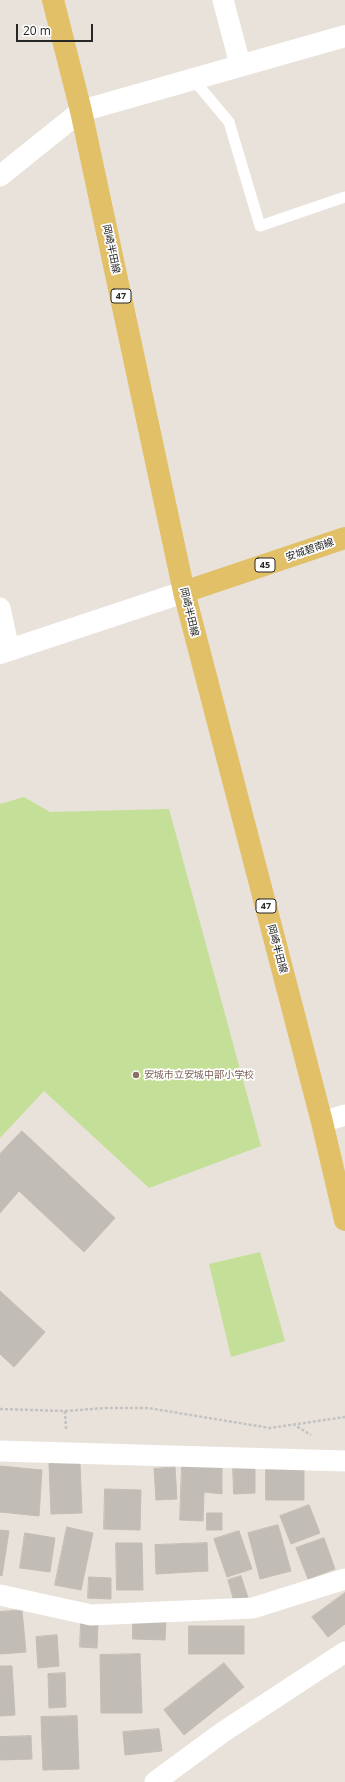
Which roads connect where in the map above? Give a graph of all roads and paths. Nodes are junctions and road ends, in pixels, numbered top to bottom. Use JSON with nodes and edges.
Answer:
{"nodes":[{"id":1,"x":53,"y":0,"type":"edge"},
{"id":2,"x":223,"y":0,"type":"edge"},
{"id":3,"x":345,"y":36,"type":"edge"},
{"id":4,"x":240,"y":64,"type":"junction"},
{"id":5,"x":193,"y":78,"type":"junction"},
{"id":6,"x":81,"y":111,"type":"junction"},
{"id":7,"x":0,"y":176,"type":"edge"},
{"id":8,"x":345,"y":197,"type":"edge"},
{"id":9,"x":345,"y":538,"type":"edge"},
{"id":10,"x":184,"y":592,"type":"junction"},
{"id":11,"x":0,"y":608,"type":"edge"},
{"id":12,"x":5,"y":651,"type":"edge"},
{"id":13,"x":345,"y":1115,"type":"edge"},
{"id":14,"x":322,"y":1122,"type":"junction"},
{"id":15,"x":345,"y":1220,"type":"edge"},
{"id":16,"x":0,"y":1409,"type":"edge"},
{"id":17,"x":65,"y":1411,"type":"junction"},
{"id":18,"x":345,"y":1417,"type":"edge"},
{"id":19,"x":293,"y":1424,"type":"junction"},
{"id":20,"x":67,"y":1436,"type":"dead end"},
{"id":21,"x":313,"y":1436,"type":"dead end"},
{"id":22,"x":0,"y":1451,"type":"edge"},
{"id":23,"x":345,"y":1461,"type":"edge"},
{"id":24,"x":345,"y":1579,"type":"edge"},
{"id":25,"x":0,"y":1595,"type":"edge"},
{"id":26,"x":345,"y":1652,"type":"edge"},
{"id":27,"x":155,"y":1782,"type":"edge"}],
"edges":[{"from":1,"to":6,"type":"main road","name":"岡崎半田線","number":"47"},
{"from":2,"to":4,"type":"street"},
{"from":3,"to":4,"type":"street"},
{"from":4,"to":5,"type":"street"},
{"from":5,"to":6,"type":"street"},
{"from":5,"to":8,"type":"lane"},
{"from":6,"to":7,"type":"street"},
{"from":6,"to":10,"type":"main road","name":"岡崎半田線","number":"47"},
{"from":9,"to":10,"type":"main road","name":"安城碧南線","number":"45"},
{"from":10,"to":12,"type":"street"},
{"from":10,"to":14,"type":"main road","name":"岡崎半田線","number":"47"},
{"from":11,"to":12,"type":"street"},
{"from":13,"to":14,"type":"street"},
{"from":14,"to":15,"type":"main road","name":"岡崎半田線","number":"47"},
{"from":16,"to":17,"type":"path"},
{"from":17,"to":19,"type":"path"},
{"from":17,"to":20,"type":"path"},
{"from":18,"to":19,"type":"path"},
{"from":19,"to":21,"type":"path"},
{"from":22,"to":23,"type":"street"},
{"from":24,"to":25,"type":"street"},
{"from":26,"to":27,"type":"street"}]}
